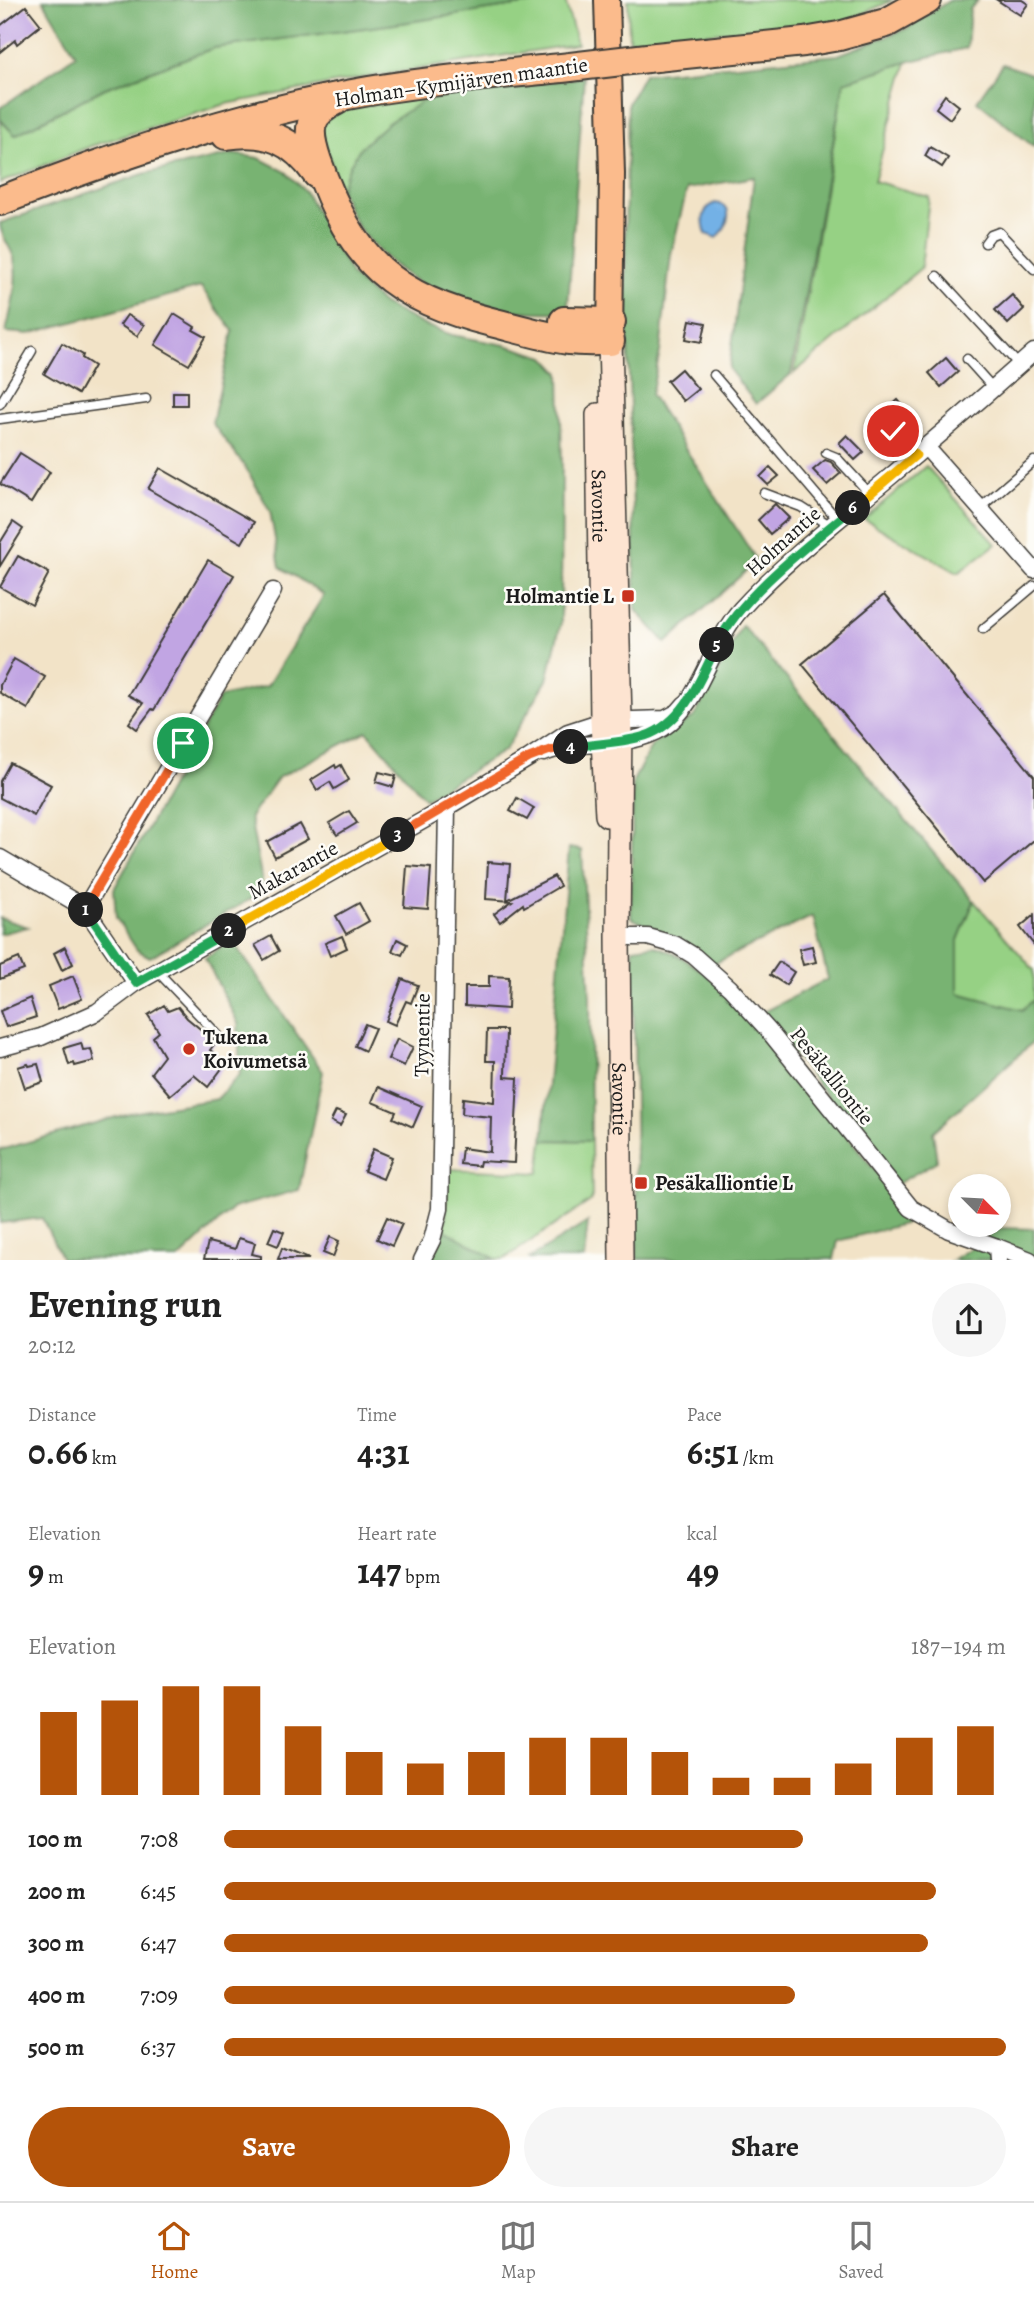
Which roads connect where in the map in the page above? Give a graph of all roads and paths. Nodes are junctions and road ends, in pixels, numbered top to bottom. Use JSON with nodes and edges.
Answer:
{"nodes":[{"id":1,"x":607,"y":0,"type":"edge"},
{"id":2,"x":927,"y":0,"type":"edge"},
{"id":3,"x":346,"y":96,"type":"junction"},
{"id":4,"x":144,"y":149,"type":"junction"},
{"id":5,"x":327,"y":187,"type":"junction"},
{"id":6,"x":0,"y":201,"type":"edge"},
{"id":7,"x":985,"y":243,"type":"dead end"},
{"id":8,"x":1034,"y":269,"type":"edge"},
{"id":9,"x":937,"y":276,"type":"dead end"},
{"id":10,"x":604,"y":331,"type":"junction"},
{"id":11,"x":32,"y":351,"type":"dead end"},
{"id":12,"x":1034,"y":352,"type":"edge"},
{"id":13,"x":967,"y":359,"type":"dead end"},
{"id":14,"x":1019,"y":365,"type":"junction"},
{"id":15,"x":714,"y":375,"type":"dead end"},
{"id":16,"x":993,"y":388,"type":"junction"},
{"id":17,"x":146,"y":399,"type":"dead end"},
{"id":18,"x":0,"y":404,"type":"edge"},
{"id":19,"x":0,"y":419,"type":"edge"},
{"id":20,"x":893,"y":431,"type":"dead end"},
{"id":21,"x":921,"y":451,"type":"junction"},
{"id":22,"x":826,"y":453,"type":"dead end"},
{"id":23,"x":1034,"y":461,"type":"edge"},
{"id":24,"x":764,"y":493,"type":"dead end"},
{"id":25,"x":870,"y":494,"type":"junction"},
{"id":26,"x":981,"y":507,"type":"junction"},
{"id":27,"x":834,"y":523,"type":"junction"},
{"id":28,"x":1034,"y":570,"type":"edge"},
{"id":29,"x":1034,"y":586,"type":"edge"},
{"id":30,"x":273,"y":591,"type":"dead end"},
{"id":31,"x":982,"y":629,"type":"dead end"},
{"id":32,"x":611,"y":731,"type":"junction"},
{"id":33,"x":447,"y":807,"type":"junction"},
{"id":34,"x":0,"y":858,"type":"edge"},
{"id":35,"x":85,"y":908,"type":"junction"},
{"id":36,"x":618,"y":937,"type":"junction"},
{"id":37,"x":158,"y":971,"type":"junction"},
{"id":38,"x":136,"y":983,"type":"junction"},
{"id":39,"x":219,"y":1036,"type":"dead end"},
{"id":40,"x":0,"y":1048,"type":"edge"},
{"id":41,"x":997,"y":1253,"type":"edge"},
{"id":42,"x":422,"y":1259,"type":"edge"},
{"id":43,"x":621,"y":1259,"type":"edge"},
{"id":44,"x":1030,"y":1259,"type":"edge"}],
"edges":[{"from":1,"to":10,"type":"main road","name":"Savontie"},
{"from":2,"to":3,"type":"highway","name":"Holman–Kymijärven maantie","bridge":true},
{"from":3,"to":4,"type":"highway","name":"Holman–Kymijärven maantie"},
{"from":3,"to":5,"type":"highway"},
{"from":4,"to":5,"type":"highway"},
{"from":4,"to":6,"type":"highway","name":"Holman–Kymijärven maantie"},
{"from":5,"to":10,"type":"highway"},
{"from":7,"to":8,"type":"lane"},
{"from":9,"to":14,"type":"lane"},
{"from":10,"to":32,"type":"main road","name":"Savontie"},
{"from":11,"to":18,"type":"lane"},
{"from":12,"to":14,"type":"street","name":"Holmantie"},
{"from":13,"to":16,"type":"lane"},
{"from":14,"to":16,"type":"street","name":"Holmantie"},
{"from":15,"to":27,"type":"lane"},
{"from":16,"to":21,"type":"street","name":"Holmantie"},
{"from":17,"to":19,"type":"lane"},
{"from":20,"to":21,"type":"lane"},
{"from":21,"to":25,"type":"street","name":"Holmantie"},
{"from":21,"to":26,"type":"street"},
{"from":22,"to":25,"type":"lane"},
{"from":23,"to":26,"type":"lane"},
{"from":24,"to":27,"type":"lane"},
{"from":25,"to":27,"type":"street","name":"Holmantie"},
{"from":26,"to":28,"type":"street"},
{"from":27,"to":32,"type":"street","name":"Holmantie"},
{"from":29,"to":31,"type":"lane"},
{"from":30,"to":35,"type":"street"},
{"from":32,"to":33,"type":"street","name":"Makarantie"},
{"from":32,"to":36,"type":"main road","name":"Savontie"},
{"from":33,"to":37,"type":"street","name":"Makarantie"},
{"from":33,"to":42,"type":"street","name":"Tyynentie"},
{"from":34,"to":35,"type":"street"},
{"from":35,"to":38,"type":"street"},
{"from":36,"to":41,"type":"street","name":"Pesäkalliontie"},
{"from":36,"to":43,"type":"main road","name":"Savontie"},
{"from":37,"to":38,"type":"street","name":"Makarantie"},
{"from":37,"to":39,"type":"lane"},
{"from":38,"to":40,"type":"street","name":"Makarantie"},
{"from":41,"to":44,"type":"street","name":"Pesäkalliontie"}]}
